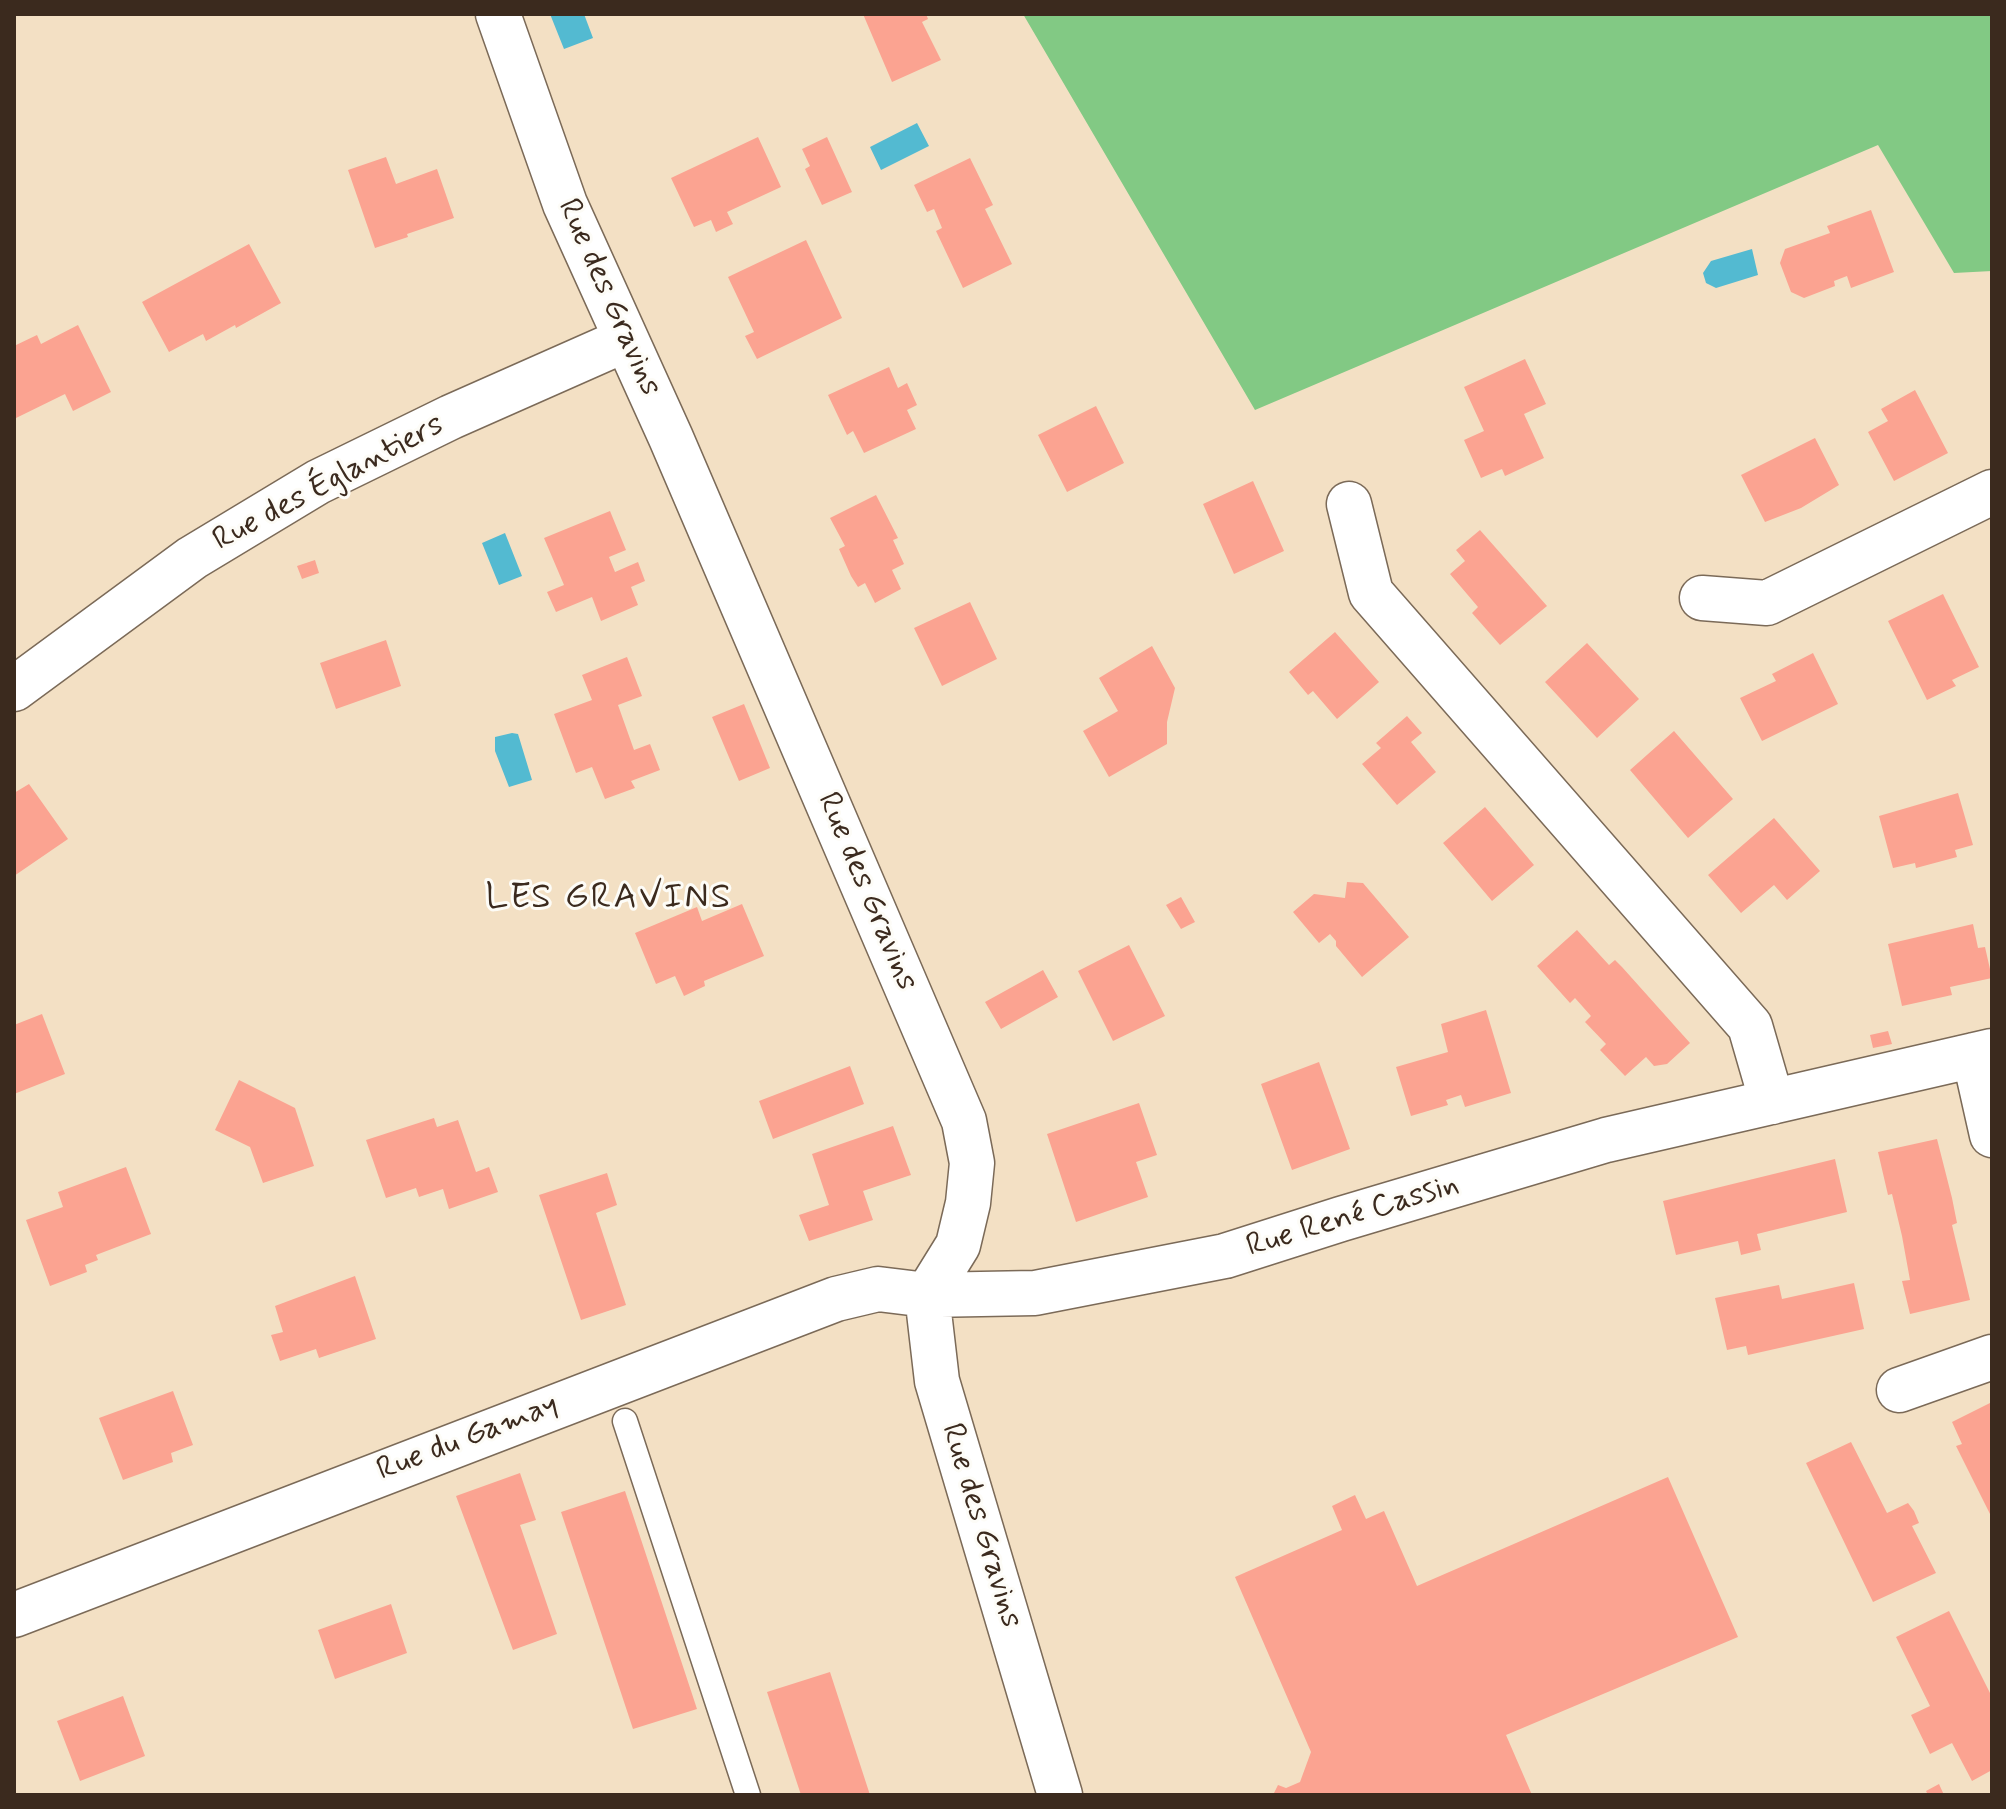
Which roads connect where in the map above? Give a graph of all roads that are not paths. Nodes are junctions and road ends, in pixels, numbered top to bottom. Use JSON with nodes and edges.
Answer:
{"nodes":[{"id":1,"x":498,"y":14,"type":"edge"},
{"id":2,"x":625,"y":340,"type":"junction"},
{"id":3,"x":1992,"y":492,"type":"edge"},
{"id":4,"x":1349,"y":504,"type":"dead end"},
{"id":5,"x":1702,"y":598,"type":"dead end"},
{"id":6,"x":14,"y":689,"type":"edge"},
{"id":7,"x":1983,"y":1053,"type":"edge"},
{"id":8,"x":1772,"y":1102,"type":"junction"},
{"id":9,"x":1992,"y":1135,"type":"edge"},
{"id":10,"x":927,"y":1295,"type":"junction"},
{"id":11,"x":1992,"y":1357,"type":"edge"},
{"id":12,"x":1899,"y":1390,"type":"dead end"},
{"id":13,"x":625,"y":1421,"type":"dead end"},
{"id":14,"x":14,"y":1615,"type":"edge"},
{"id":15,"x":748,"y":1795,"type":"edge"},
{"id":16,"x":1060,"y":1795,"type":"edge"}],
"edges":[{"from":1,"to":2,"type":"street","name":"Rue des Gravins"},
{"from":2,"to":6,"type":"street","name":"Rue des Églantiers"},
{"from":2,"to":10,"type":"street","name":"Rue des Gravins"},
{"from":3,"to":5,"type":"street"},
{"from":4,"to":8,"type":"street"},
{"from":7,"to":8,"type":"street","name":"Rue René Cassin"},
{"from":7,"to":9,"type":"street"},
{"from":8,"to":10,"type":"street","name":"Rue René Cassin"},
{"from":10,"to":14,"type":"street","name":"Rue du Gamay"},
{"from":10,"to":16,"type":"street","name":"Rue des Gravins"},
{"from":11,"to":12,"type":"street"},
{"from":13,"to":15,"type":"lane"}]}
